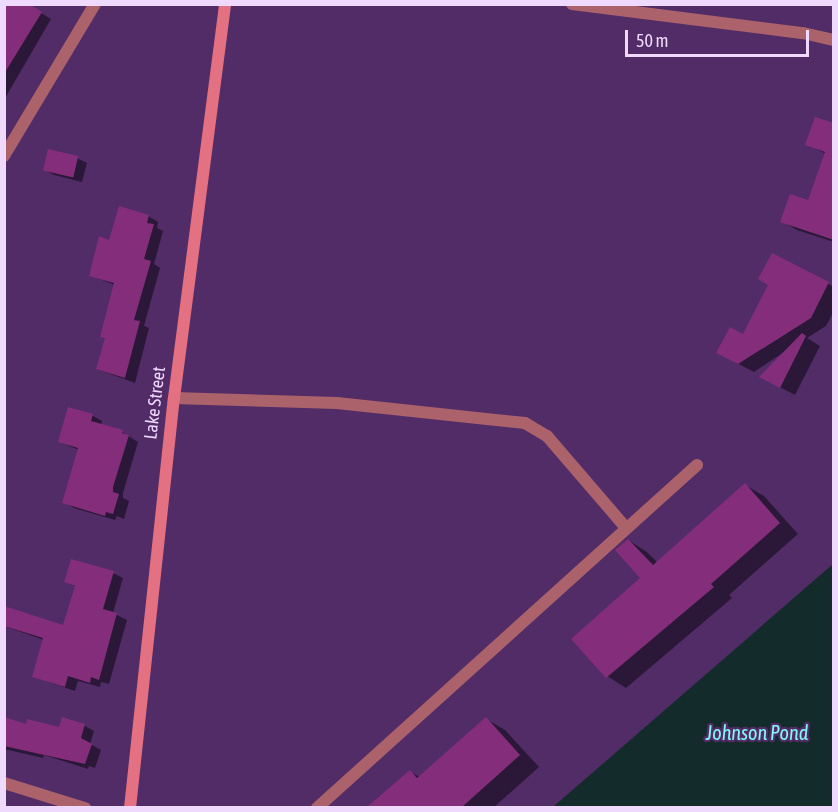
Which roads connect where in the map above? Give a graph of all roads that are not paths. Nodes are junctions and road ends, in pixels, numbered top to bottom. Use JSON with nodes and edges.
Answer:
{"nodes":[{"id":1,"x":96,"y":4,"type":"edge"},
{"id":2,"x":225,"y":4,"type":"edge"},
{"id":3,"x":572,"y":4,"type":"edge"},
{"id":4,"x":834,"y":40,"type":"edge"},
{"id":5,"x":4,"y":156,"type":"edge"},
{"id":6,"x":174,"y":398,"type":"junction"},
{"id":7,"x":697,"y":465,"type":"dead end"},
{"id":8,"x":626,"y":528,"type":"junction"},
{"id":9,"x":4,"y":783,"type":"edge"},
{"id":10,"x":85,"y":807,"type":"edge"},
{"id":11,"x":130,"y":807,"type":"edge"},
{"id":12,"x":317,"y":807,"type":"edge"}],
"edges":[{"from":1,"to":5,"type":"street"},
{"from":2,"to":6,"type":"street","name":"Lake Street"},
{"from":3,"to":4,"type":"street"},
{"from":6,"to":8,"type":"street"},
{"from":6,"to":11,"type":"street","name":"Lake Street"},
{"from":7,"to":8,"type":"street"},
{"from":8,"to":12,"type":"street"},
{"from":9,"to":10,"type":"street"}]}
